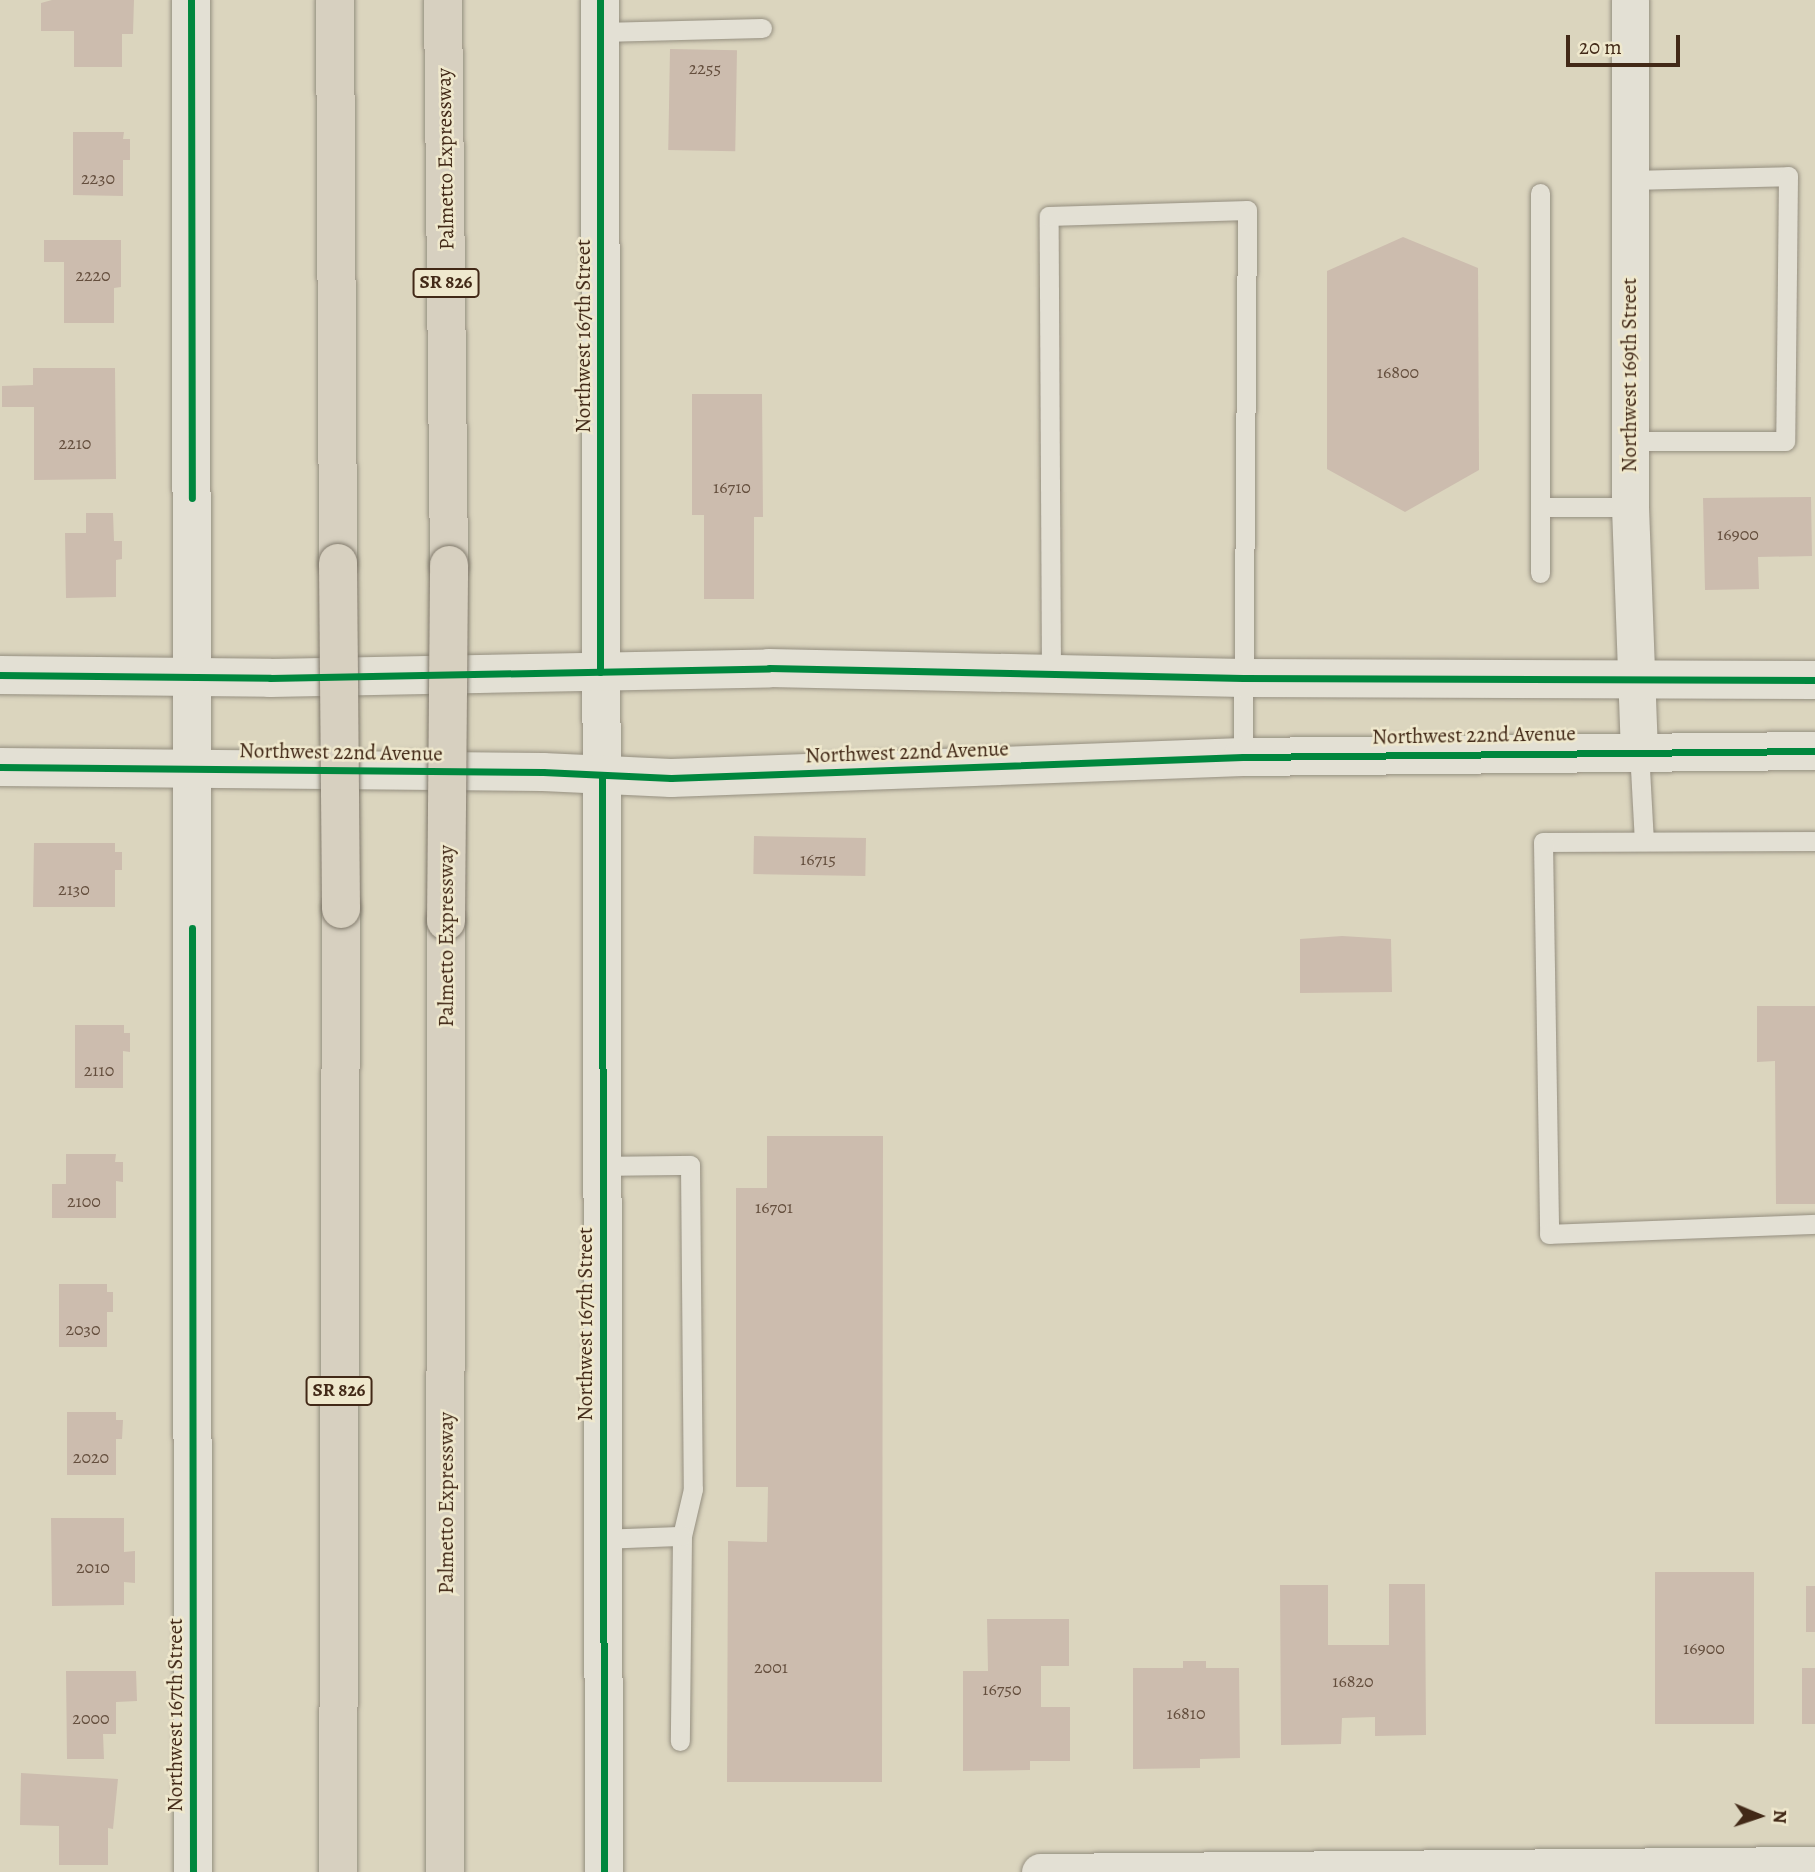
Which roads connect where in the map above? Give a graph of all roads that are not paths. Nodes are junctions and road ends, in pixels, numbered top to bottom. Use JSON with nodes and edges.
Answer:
{"nodes":[{"id":1,"x":191,"y":0,"type":"edge"},
{"id":2,"x":335,"y":0,"type":"edge"},
{"id":3,"x":443,"y":0,"type":"edge"},
{"id":4,"x":1630,"y":0,"type":"edge"},
{"id":5,"x":600,"y":16,"type":"edge"},
{"id":6,"x":762,"y":28,"type":"dead end"},
{"id":7,"x":1629,"y":180,"type":"junction"},
{"id":8,"x":1540,"y":193,"type":"dead end"},
{"id":9,"x":1629,"y":441,"type":"junction"},
{"id":10,"x":1630,"y":507,"type":"junction"},
{"id":11,"x":1540,"y":508,"type":"junction"},
{"id":12,"x":1540,"y":573,"type":"dead end"},
{"id":13,"x":600,"y":672,"type":"junction"},
{"id":14,"x":1051,"y":674,"type":"junction"},
{"id":15,"x":0,"y":675,"type":"edge"},
{"id":16,"x":192,"y":675,"type":"junction"},
{"id":17,"x":1243,"y":678,"type":"junction"},
{"id":18,"x":1815,"y":680,"type":"edge"},
{"id":19,"x":1634,"y":681,"type":"junction"},
{"id":20,"x":1639,"y":750,"type":"junction"},
{"id":21,"x":1815,"y":751,"type":"edge"},
{"id":22,"x":1243,"y":757,"type":"junction"},
{"id":23,"x":0,"y":767,"type":"edge"},
{"id":24,"x":193,"y":767,"type":"junction"},
{"id":25,"x":602,"y":775,"type":"junction"},
{"id":26,"x":1644,"y":841,"type":"junction"},
{"id":27,"x":1815,"y":841,"type":"edge"},
{"id":28,"x":603,"y":1166,"type":"junction"},
{"id":29,"x":1815,"y":1224,"type":"edge"},
{"id":30,"x":682,"y":1536,"type":"junction"},
{"id":31,"x":603,"y":1539,"type":"junction"},
{"id":32,"x":680,"y":1741,"type":"dead end"},
{"id":33,"x":1815,"y":1865,"type":"edge"},
{"id":34,"x":193,"y":1872,"type":"edge"},
{"id":35,"x":338,"y":1872,"type":"edge"},
{"id":36,"x":446,"y":1872,"type":"edge"},
{"id":37,"x":604,"y":1872,"type":"edge"},
{"id":38,"x":1040,"y":1872,"type":"edge"}],
"edges":[{"from":1,"to":16,"type":"street","name":"Northwest 167th Street"},
{"from":2,"to":35,"type":"highway","number":"SR 826","bridge":true},
{"from":3,"to":36,"type":"highway","name":"Palmetto Expressway","number":"SR 826","bridge":true},
{"from":4,"to":7,"type":"street","name":"Northwest 169th Street"},
{"from":5,"to":6,"type":"lane"},
{"from":5,"to":13,"type":"street","name":"Northwest 167th Street"},
{"from":7,"to":9,"type":"street","name":"Northwest 169th Street"},
{"from":7,"to":9,"type":"lane"},
{"from":8,"to":11,"type":"lane"},
{"from":9,"to":10,"type":"street","name":"Northwest 169th Street"},
{"from":10,"to":11,"type":"lane"},
{"from":10,"to":19,"type":"street","name":"Northwest 169th Street"},
{"from":11,"to":12,"type":"lane"},
{"from":13,"to":14,"type":"street"},
{"from":13,"to":16,"type":"street"},
{"from":13,"to":25,"type":"street","name":"Northwest 167th Street"},
{"from":14,"to":17,"type":"street"},
{"from":14,"to":17,"type":"lane"},
{"from":15,"to":16,"type":"street"},
{"from":16,"to":24,"type":"street","name":"Northwest 167th Street"},
{"from":17,"to":19,"type":"street"},
{"from":17,"to":22,"type":"lane"},
{"from":18,"to":19,"type":"street"},
{"from":19,"to":20,"type":"street","name":"Northwest 169th Street"},
{"from":20,"to":21,"type":"street","name":"Northwest 22nd Avenue"},
{"from":20,"to":22,"type":"street","name":"Northwest 22nd Avenue"},
{"from":20,"to":26,"type":"lane"},
{"from":22,"to":25,"type":"street","name":"Northwest 22nd Avenue"},
{"from":23,"to":24,"type":"street","name":"Northwest 22nd Avenue"},
{"from":24,"to":25,"type":"street","name":"Northwest 22nd Avenue"},
{"from":24,"to":34,"type":"street","name":"Northwest 167th Street"},
{"from":25,"to":28,"type":"street","name":"Northwest 167th Street"},
{"from":26,"to":27,"type":"lane"},
{"from":26,"to":29,"type":"lane"},
{"from":28,"to":30,"type":"lane"},
{"from":28,"to":31,"type":"street","name":"Northwest 167th Street"},
{"from":30,"to":31,"type":"lane"},
{"from":30,"to":32,"type":"lane"},
{"from":31,"to":37,"type":"street","name":"Northwest 167th Street"},
{"from":33,"to":38,"type":"street"}]}
